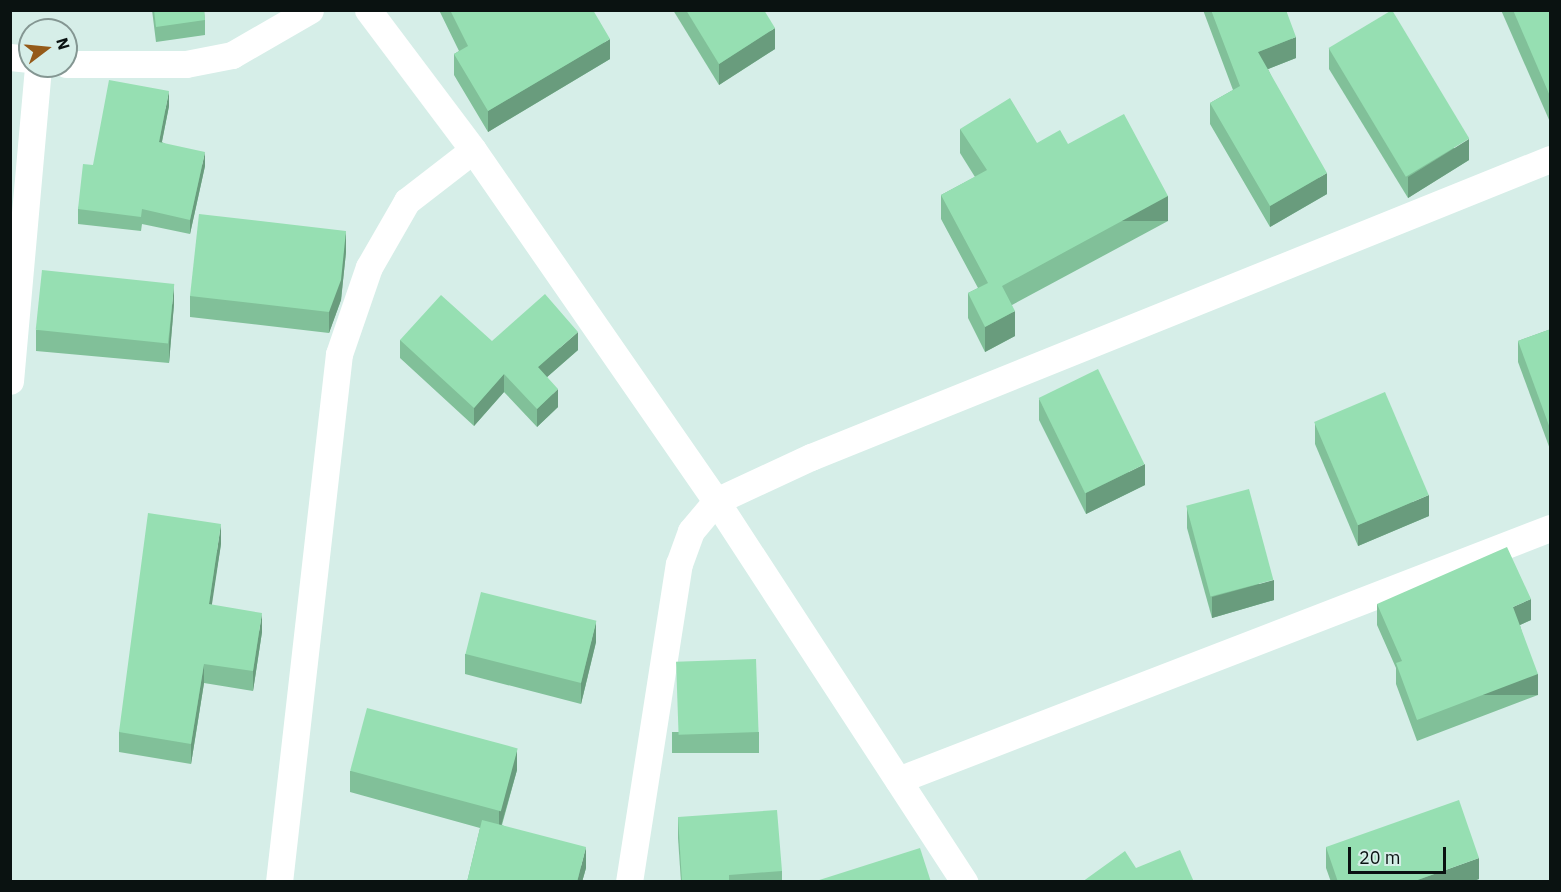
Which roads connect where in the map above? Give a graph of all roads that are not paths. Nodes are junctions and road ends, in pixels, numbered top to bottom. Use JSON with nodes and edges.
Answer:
{"nodes":[{"id":1,"x":310,"y":10,"type":"edge"},
{"id":2,"x":368,"y":10,"type":"edge"},
{"id":3,"x":78,"y":64,"type":"edge"},
{"id":4,"x":37,"y":78,"type":"edge"},
{"id":5,"x":473,"y":150,"type":"junction"},
{"id":6,"x":1551,"y":159,"type":"edge"},
{"id":7,"x":10,"y":381,"type":"edge"},
{"id":8,"x":716,"y":501,"type":"junction"},
{"id":9,"x":1551,"y":528,"type":"edge"},
{"id":10,"x":898,"y":780,"type":"junction"},
{"id":11,"x":279,"y":882,"type":"edge"},
{"id":12,"x":628,"y":882,"type":"edge"},
{"id":13,"x":964,"y":882,"type":"edge"}],
"edges":[{"from":1,"to":3,"type":"street"},
{"from":2,"to":5,"type":"street"},
{"from":4,"to":7,"type":"street"},
{"from":5,"to":8,"type":"street"},
{"from":5,"to":11,"type":"street"},
{"from":6,"to":8,"type":"street"},
{"from":8,"to":10,"type":"street"},
{"from":8,"to":12,"type":"street"},
{"from":9,"to":10,"type":"street"},
{"from":10,"to":13,"type":"street"}]}
